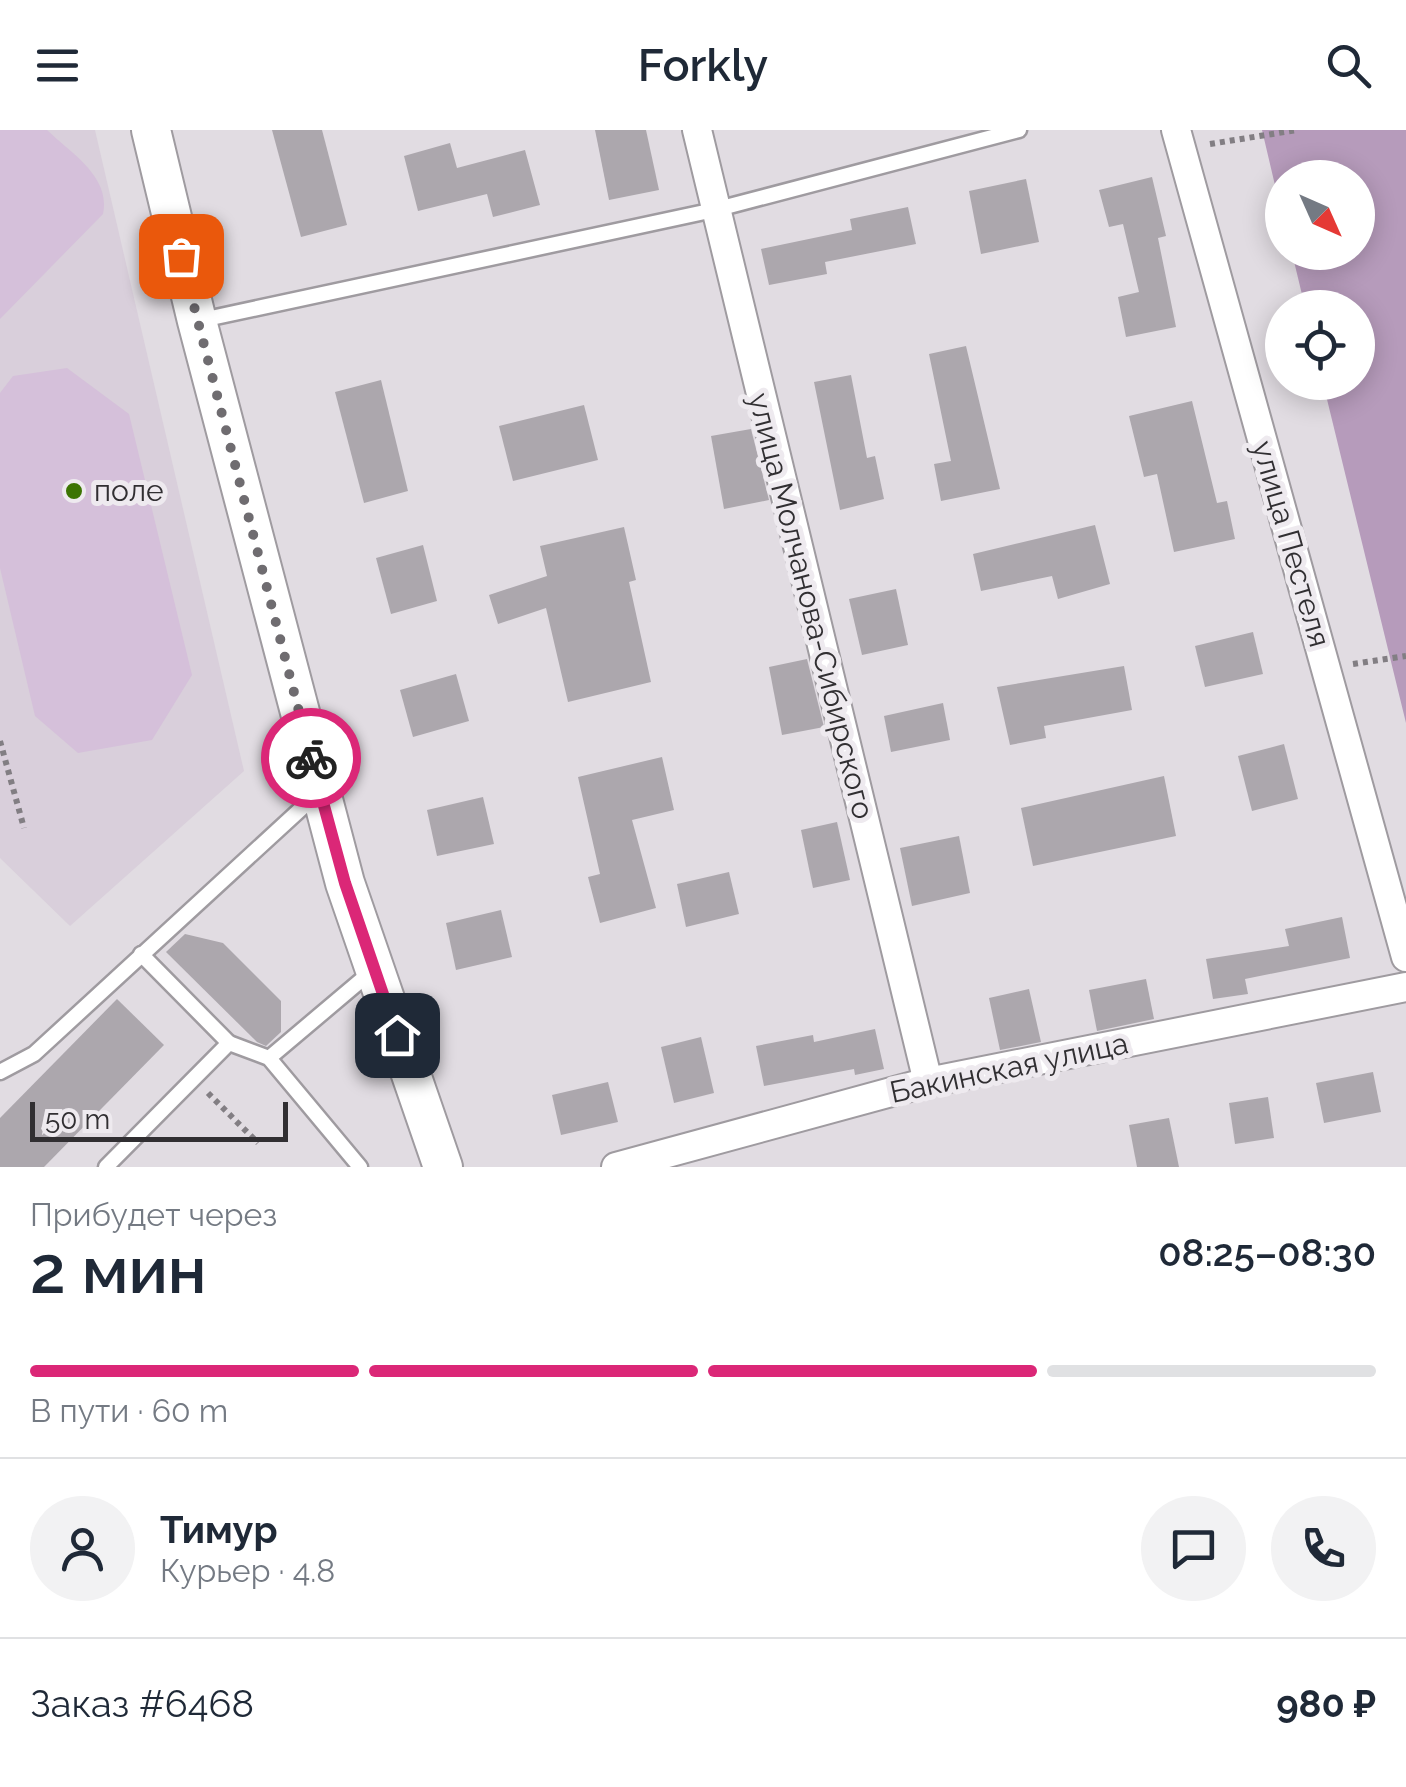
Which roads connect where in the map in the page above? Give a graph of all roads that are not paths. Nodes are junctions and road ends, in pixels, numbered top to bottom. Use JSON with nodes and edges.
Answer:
{"nodes":[{"id":1,"x":151,"y":130,"type":"edge"},
{"id":2,"x":697,"y":130,"type":"edge"},
{"id":3,"x":1019,"y":130,"type":"edge"},
{"id":4,"x":1178,"y":139,"type":"edge"},
{"id":5,"x":714,"y":210,"type":"junction"},
{"id":6,"x":196,"y":322,"type":"junction"},
{"id":7,"x":320,"y":791,"type":"junction"},
{"id":8,"x":141,"y":954,"type":"junction"},
{"id":9,"x":1406,"y":957,"type":"edge"},
{"id":10,"x":374,"y":969,"type":"junction"},
{"id":11,"x":1406,"y":987,"type":"edge"},
{"id":12,"x":229,"y":1043,"type":"junction"},
{"id":13,"x":269,"y":1058,"type":"junction"},
{"id":14,"x":0,"y":1072,"type":"edge"},
{"id":15,"x":928,"y":1082,"type":"junction"},
{"id":16,"x":106,"y":1167,"type":"edge"},
{"id":17,"x":360,"y":1167,"type":"edge"},
{"id":18,"x":443,"y":1167,"type":"edge"},
{"id":19,"x":616,"y":1167,"type":"edge"}],
"edges":[{"from":1,"to":6,"type":"street"},
{"from":2,"to":5,"type":"street","name":"улица Молчанова-Сибирского"},
{"from":3,"to":5,"type":"lane"},
{"from":4,"to":9,"type":"street","name":"улица Пестеля"},
{"from":5,"to":6,"type":"lane"},
{"from":5,"to":15,"type":"street","name":"улица Молчанова-Сибирского"},
{"from":6,"to":7,"type":"street"},
{"from":7,"to":8,"type":"lane"},
{"from":7,"to":10,"type":"street"},
{"from":8,"to":12,"type":"lane"},
{"from":8,"to":14,"type":"lane"},
{"from":10,"to":13,"type":"lane"},
{"from":10,"to":18,"type":"street"},
{"from":11,"to":15,"type":"street","name":"Бакинская улица"},
{"from":12,"to":13,"type":"lane"},
{"from":12,"to":16,"type":"lane"},
{"from":13,"to":17,"type":"lane"},
{"from":15,"to":19,"type":"street","name":"Бакинская улица"}]}
